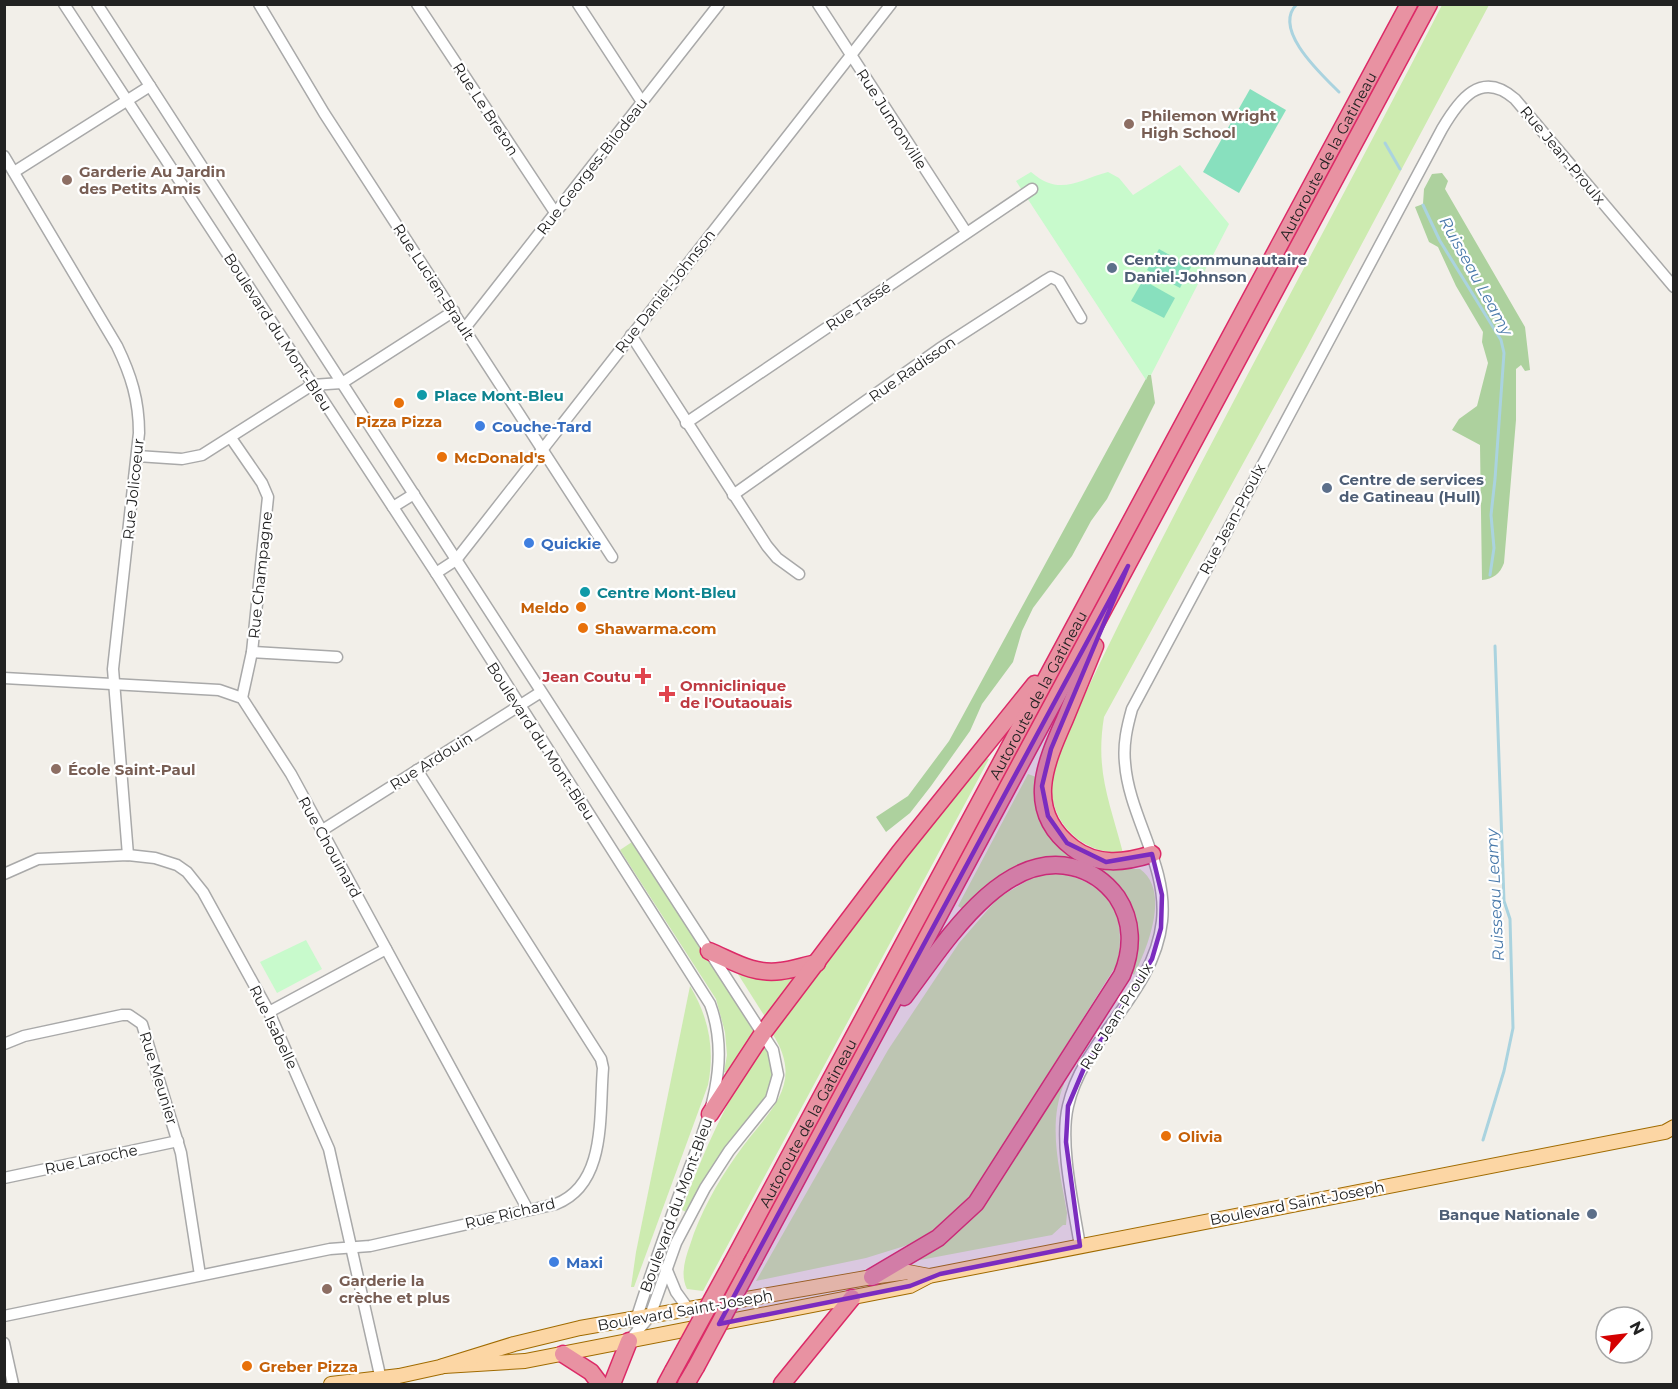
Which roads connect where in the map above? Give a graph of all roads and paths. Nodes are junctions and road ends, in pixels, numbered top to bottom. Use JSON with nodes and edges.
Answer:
{"nodes":[{"id":1,"x":64,"y":4,"type":"edge"},
{"id":2,"x":97,"y":4,"type":"edge"},
{"id":3,"x":259,"y":4,"type":"edge"},
{"id":4,"x":417,"y":4,"type":"edge"},
{"id":5,"x":578,"y":4,"type":"edge"},
{"id":6,"x":719,"y":4,"type":"edge"},
{"id":7,"x":818,"y":4,"type":"edge"},
{"id":8,"x":891,"y":4,"type":"edge"},
{"id":9,"x":1409,"y":4,"type":"edge"},
{"id":10,"x":1429,"y":4,"type":"edge"},
{"id":11,"x":850,"y":56,"type":"junction"},
{"id":12,"x":150,"y":86,"type":"junction"},
{"id":13,"x":128,"y":100,"type":"junction"},
{"id":14,"x":642,"y":102,"type":"junction"},
{"id":15,"x":4,"y":156,"type":"edge"},
{"id":16,"x":14,"y":172,"type":"junction"},
{"id":17,"x":1032,"y":189,"type":"dead end"},
{"id":18,"x":555,"y":214,"type":"junction"},
{"id":19,"x":966,"y":232,"type":"junction"},
{"id":20,"x":1674,"y":287,"type":"edge"},
{"id":21,"x":454,"y":311,"type":"junction"},
{"id":22,"x":1081,"y":318,"type":"dead end"},
{"id":23,"x":465,"y":328,"type":"junction"},
{"id":24,"x":631,"y":335,"type":"junction"},
{"id":25,"x":342,"y":383,"type":"junction"},
{"id":26,"x":312,"y":385,"type":"junction"},
{"id":27,"x":686,"y":423,"type":"junction"},
{"id":28,"x":231,"y":438,"type":"junction"},
{"id":29,"x":543,"y":448,"type":"junction"},
{"id":30,"x":136,"y":456,"type":"junction"},
{"id":31,"x":414,"y":494,"type":"junction"},
{"id":32,"x":733,"y":495,"type":"junction"},
{"id":33,"x":393,"y":507,"type":"junction"},
{"id":34,"x":612,"y":557,"type":"dead end"},
{"id":35,"x":456,"y":560,"type":"junction"},
{"id":36,"x":1128,"y":566,"type":"junction"},
{"id":37,"x":436,"y":573,"type":"junction"},
{"id":38,"x":799,"y":574,"type":"dead end"},
{"id":39,"x":1063,"y":648,"type":"junction"},
{"id":40,"x":252,"y":652,"type":"junction"},
{"id":41,"x":338,"y":657,"type":"dead end"},
{"id":42,"x":4,"y":678,"type":"edge"},
{"id":43,"x":113,"y":685,"type":"junction"},
{"id":44,"x":541,"y":692,"type":"junction"},
{"id":45,"x":242,"y":698,"type":"junction"},
{"id":46,"x":519,"y":706,"type":"junction"},
{"id":47,"x":417,"y":770,"type":"junction"},
{"id":48,"x":321,"y":831,"type":"junction"},
{"id":49,"x":1152,"y":854,"type":"junction"},
{"id":50,"x":128,"y":855,"type":"junction"},
{"id":51,"x":4,"y":874,"type":"edge"},
{"id":52,"x":386,"y":949,"type":"junction"},
{"id":53,"x":709,"y":951,"type":"junction"},
{"id":54,"x":817,"y":963,"type":"junction"},
{"id":55,"x":269,"y":1012,"type":"junction"},
{"id":56,"x":763,"y":1033,"type":"junction"},
{"id":57,"x":875,"y":1035,"type":"junction"},
{"id":58,"x":4,"y":1044,"type":"edge"},
{"id":59,"x":710,"y":1114,"type":"junction"},
{"id":60,"x":1671,"y":1131,"type":"edge"},
{"id":61,"x":178,"y":1141,"type":"junction"},
{"id":62,"x":4,"y":1178,"type":"edge"},
{"id":63,"x":528,"y":1210,"type":"junction"},
{"id":64,"x":1080,"y":1246,"type":"junction"},
{"id":65,"x":350,"y":1247,"type":"junction"},
{"id":66,"x":666,"y":1269,"type":"junction"},
{"id":67,"x":200,"y":1275,"type":"junction"},
{"id":68,"x":872,"y":1276,"type":"junction"},
{"id":69,"x":929,"y":1276,"type":"junction"},
{"id":70,"x":852,"y":1298,"type":"junction"},
{"id":71,"x":689,"y":1310,"type":"junction"},
{"id":72,"x":4,"y":1316,"type":"edge"},
{"id":73,"x":643,"y":1317,"type":"junction"},
{"id":74,"x":629,"y":1341,"type":"junction"},
{"id":75,"x":4,"y":1343,"type":"edge"},
{"id":76,"x":563,"y":1354,"type":"junction"},
{"id":77,"x":444,"y":1366,"type":"junction"},
{"id":78,"x":670,"y":1378,"type":"edge"},
{"id":79,"x":381,"y":1381,"type":"edge"},
{"id":80,"x":13,"y":1384,"type":"edge"},
{"id":81,"x":331,"y":1384,"type":"edge"},
{"id":82,"x":600,"y":1384,"type":"edge"},
{"id":83,"x":612,"y":1384,"type":"edge"},
{"id":84,"x":686,"y":1384,"type":"edge"},
{"id":85,"x":782,"y":1384,"type":"edge"}],
"edges":[{"from":1,"to":13,"type":"street","name":"Boulevard du Mont-Bleu"},
{"from":2,"to":12,"type":"street","name":"Boulevard du Mont-Bleu"},
{"from":3,"to":21,"type":"street","name":"Rue Lucien-Brault"},
{"from":4,"to":18,"type":"street","name":"Rue Le Breton"},
{"from":5,"to":14,"type":"street"},
{"from":6,"to":14,"type":"street","name":"Rue Georges-Bilodeau"},
{"from":7,"to":11,"type":"street","name":"Rue Jumonville"},
{"from":8,"to":11,"type":"street","name":"Rue Daniel-Johnson"},
{"from":9,"to":39,"type":"highway","name":"Autoroute de la Gatineau"},
{"from":10,"to":36,"type":"highway","name":"Autoroute de la Gatineau"},
{"from":11,"to":19,"type":"street","name":"Rue Jumonville"},
{"from":11,"to":24,"type":"street","name":"Rue Daniel-Johnson"},
{"from":12,"to":13,"type":"street"},
{"from":12,"to":25,"type":"street","name":"Boulevard du Mont-Bleu"},
{"from":13,"to":16,"type":"street"},
{"from":13,"to":26,"type":"street","name":"Boulevard du Mont-Bleu"},
{"from":14,"to":18,"type":"street","name":"Rue Georges-Bilodeau"},
{"from":15,"to":16,"type":"street","name":"Rue Jolicoeur"},
{"from":16,"to":30,"type":"street","name":"Rue Jolicoeur"},
{"from":17,"to":19,"type":"street","name":"Rue Tassé"},
{"from":18,"to":23,"type":"street","name":"Rue Georges-Bilodeau"},
{"from":19,"to":27,"type":"street","name":"Rue Tassé"},
{"from":20,"to":49,"type":"street","name":"Rue Jean-Proulx"},
{"from":21,"to":23,"type":"street","name":"Rue Lucien-Brault"},
{"from":21,"to":25,"type":"street"},
{"from":22,"to":32,"type":"street","name":"Rue Radisson"},
{"from":23,"to":29,"type":"street","name":"Rue Lucien-Brault"},
{"from":24,"to":27,"type":"street"},
{"from":24,"to":29,"type":"street","name":"Rue Daniel-Johnson"},
{"from":25,"to":26,"type":"street"},
{"from":25,"to":31,"type":"street","name":"Boulevard du Mont-Bleu"},
{"from":26,"to":28,"type":"street"},
{"from":26,"to":33,"type":"street","name":"Boulevard du Mont-Bleu"},
{"from":27,"to":32,"type":"street"},
{"from":28,"to":30,"type":"street"},
{"from":28,"to":40,"type":"street","name":"Rue Champagne"},
{"from":29,"to":34,"type":"street","name":"Rue Lucien-Brault"},
{"from":29,"to":35,"type":"street","name":"Rue Daniel-Johnson"},
{"from":30,"to":43,"type":"street","name":"Rue Jolicoeur"},
{"from":31,"to":33,"type":"street"},
{"from":31,"to":35,"type":"street","name":"Boulevard du Mont-Bleu"},
{"from":32,"to":38,"type":"street"},
{"from":33,"to":37,"type":"street","name":"Boulevard du Mont-Bleu"},
{"from":35,"to":37,"type":"street","name":"Rue Daniel-Johnson"},
{"from":35,"to":44,"type":"street","name":"Boulevard du Mont-Bleu"},
{"from":36,"to":49,"type":"highway"},
{"from":36,"to":57,"type":"highway","name":"Autoroute de la Gatineau"},
{"from":37,"to":46,"type":"street","name":"Boulevard du Mont-Bleu"},
{"from":39,"to":54,"type":"highway"},
{"from":39,"to":78,"type":"highway","name":"Autoroute de la Gatineau","bridge":true},
{"from":40,"to":41,"type":"street","name":"Rue Champagne"},
{"from":40,"to":45,"type":"street","name":"Rue Champagne"},
{"from":42,"to":43,"type":"street"},
{"from":43,"to":45,"type":"street"},
{"from":43,"to":50,"type":"street","name":"Rue Jolicoeur"},
{"from":44,"to":46,"type":"street","name":"Rue Ardouin"},
{"from":44,"to":53,"type":"street","name":"Boulevard du Mont-Bleu"},
{"from":45,"to":48,"type":"street","name":"Rue Chouinard"},
{"from":46,"to":47,"type":"street","name":"Rue Ardouin"},
{"from":46,"to":59,"type":"street","name":"Boulevard du Mont-Bleu"},
{"from":47,"to":48,"type":"street","name":"Rue Ardouin"},
{"from":47,"to":63,"type":"street","name":"Rue Richard"},
{"from":48,"to":52,"type":"street","name":"Rue Chouinard"},
{"from":49,"to":64,"type":"street","name":"Rue Jean-Proulx"},
{"from":50,"to":51,"type":"street","name":"Rue Isabelle"},
{"from":50,"to":55,"type":"street","name":"Rue Isabelle"},
{"from":52,"to":55,"type":"street"},
{"from":52,"to":63,"type":"street","name":"Rue Chouinard"},
{"from":53,"to":54,"type":"highway"},
{"from":53,"to":56,"type":"street","name":"Boulevard du Mont-Bleu"},
{"from":54,"to":56,"type":"highway"},
{"from":55,"to":65,"type":"street","name":"Rue Isabelle"},
{"from":56,"to":59,"type":"highway"},
{"from":56,"to":66,"type":"street","name":"Boulevard du Mont-Bleu"},
{"from":57,"to":68,"type":"highway"},
{"from":57,"to":84,"type":"highway","name":"Autoroute de la Gatineau","bridge":true},
{"from":58,"to":61,"type":"street","name":"Rue Meunier"},
{"from":59,"to":73,"type":"street","name":"Boulevard du Mont-Bleu"},
{"from":60,"to":64,"type":"main road","name":"Boulevard Saint-Joseph"},
{"from":61,"to":62,"type":"street","name":"Rue Laroche"},
{"from":61,"to":67,"type":"street","name":"Rue Meunier"},
{"from":63,"to":65,"type":"street","name":"Rue Richard"},
{"from":64,"to":69,"type":"main road","name":"Boulevard Saint-Joseph"},
{"from":65,"to":67,"type":"street","name":"Rue Richard"},
{"from":65,"to":79,"type":"street","name":"Rue Isabelle"},
{"from":66,"to":71,"type":"street"},
{"from":66,"to":73,"type":"street","name":"Boulevard du Mont-Bleu"},
{"from":67,"to":72,"type":"street","name":"Rue Richard"},
{"from":68,"to":69,"type":"main road","name":"Boulevard Saint-Joseph"},
{"from":68,"to":71,"type":"main road","name":"Boulevard Saint-Joseph"},
{"from":69,"to":70,"type":"main road","name":"Boulevard Saint-Joseph"},
{"from":70,"to":74,"type":"main road","name":"Boulevard Saint-Joseph"},
{"from":70,"to":85,"type":"highway"},
{"from":71,"to":73,"type":"main road","name":"Boulevard Saint-Joseph"},
{"from":73,"to":74,"type":"street","name":"Boulevard du Mont-Bleu"},
{"from":73,"to":77,"type":"main road","name":"Boulevard Saint-Joseph"},
{"from":74,"to":76,"type":"main road","name":"Boulevard Saint-Joseph"},
{"from":74,"to":83,"type":"highway"},
{"from":75,"to":80,"type":"street"},
{"from":76,"to":77,"type":"main road","name":"Boulevard Saint-Joseph"},
{"from":76,"to":82,"type":"highway"},
{"from":77,"to":79,"type":"main road","name":"Boulevard Saint-Joseph"},
{"from":79,"to":81,"type":"main road","name":"Boulevard Saint-Joseph"}]}
